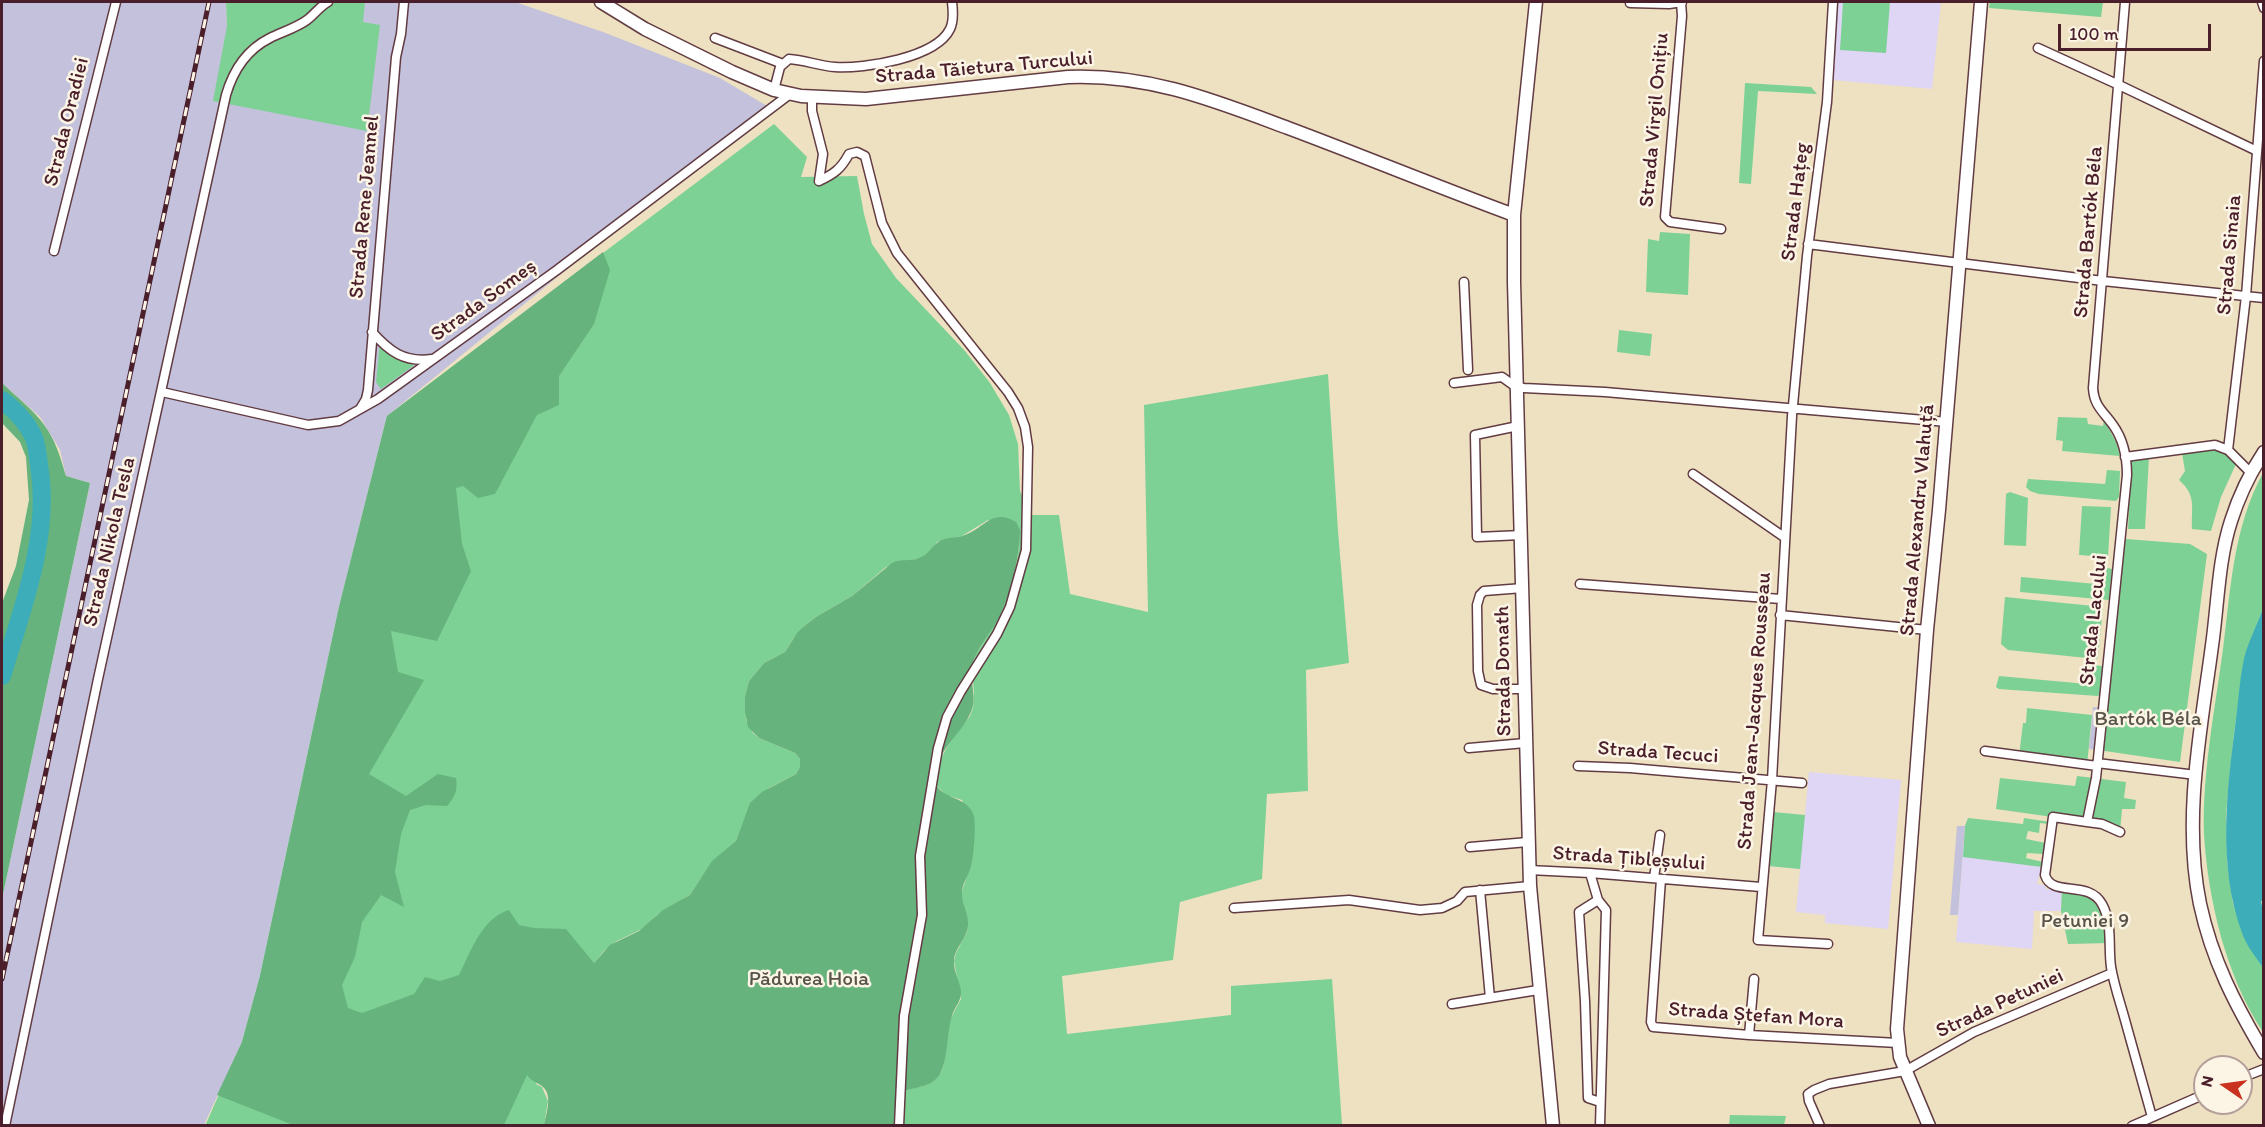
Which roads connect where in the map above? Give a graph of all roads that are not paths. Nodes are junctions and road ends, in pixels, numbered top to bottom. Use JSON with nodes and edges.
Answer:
{"nodes":[{"id":1,"x":116,"y":2,"type":"edge"},
{"id":2,"x":328,"y":2,"type":"edge"},
{"id":3,"x":404,"y":2,"type":"edge"},
{"id":4,"x":601,"y":2,"type":"edge"},
{"id":5,"x":952,"y":2,"type":"edge"},
{"id":6,"x":1536,"y":2,"type":"edge"},
{"id":7,"x":1682,"y":2,"type":"edge"},
{"id":8,"x":1833,"y":2,"type":"edge"},
{"id":9,"x":1981,"y":2,"type":"edge"},
{"id":10,"x":2125,"y":2,"type":"edge"},
{"id":11,"x":2262,"y":2,"type":"edge"},
{"id":12,"x":1630,"y":3,"type":"edge"},
{"id":13,"x":318,"y":5,"type":"edge"},
{"id":14,"x":2264,"y":8,"type":"edge"},
{"id":15,"x":715,"y":39,"type":"dead end"},
{"id":16,"x":2038,"y":48,"type":"dead end"},
{"id":17,"x":2264,"y":61,"type":"edge"},
{"id":18,"x":783,"y":64,"type":"junction"},
{"id":19,"x":2119,"y":85,"type":"junction"},
{"id":20,"x":774,"y":90,"type":"junction"},
{"id":21,"x":790,"y":94,"type":"junction"},
{"id":22,"x":812,"y":98,"type":"junction"},
{"id":23,"x":2256,"y":151,"type":"junction"},
{"id":24,"x":1514,"y":215,"type":"junction"},
{"id":25,"x":1721,"y":228,"type":"dead end"},
{"id":26,"x":1808,"y":244,"type":"junction"},
{"id":27,"x":54,"y":251,"type":"dead end"},
{"id":28,"x":1960,"y":263,"type":"junction"},
{"id":29,"x":2103,"y":281,"type":"junction"},
{"id":30,"x":1464,"y":282,"type":"dead end"},
{"id":31,"x":2246,"y":296,"type":"junction"},
{"id":32,"x":2264,"y":298,"type":"edge"},
{"id":33,"x":372,"y":332,"type":"junction"},
{"id":34,"x":435,"y":359,"type":"junction"},
{"id":35,"x":1468,"y":370,"type":"dead end"},
{"id":36,"x":1454,"y":383,"type":"dead end"},
{"id":37,"x":1516,"y":387,"type":"junction"},
{"id":38,"x":162,"y":392,"type":"junction"},
{"id":39,"x":1792,"y":408,"type":"junction"},
{"id":40,"x":356,"y":414,"type":"junction"},
{"id":41,"x":1947,"y":422,"type":"junction"},
{"id":42,"x":1518,"y":426,"type":"junction"},
{"id":43,"x":2228,"y":450,"type":"junction"},
{"id":44,"x":2264,"y":452,"type":"edge"},
{"id":45,"x":2126,"y":457,"type":"junction"},
{"id":46,"x":2250,"y":472,"type":"junction"},
{"id":47,"x":1693,"y":474,"type":"dead end"},
{"id":48,"x":1522,"y":535,"type":"junction"},
{"id":49,"x":1784,"y":537,"type":"junction"},
{"id":50,"x":1581,"y":584,"type":"dead end"},
{"id":51,"x":1523,"y":588,"type":"junction"},
{"id":52,"x":1781,"y":599,"type":"junction"},
{"id":53,"x":1780,"y":615,"type":"junction"},
{"id":54,"x":1927,"y":630,"type":"junction"},
{"id":55,"x":1525,"y":689,"type":"junction"},
{"id":56,"x":1525,"y":742,"type":"junction"},
{"id":57,"x":1469,"y":748,"type":"dead end"},
{"id":58,"x":1985,"y":751,"type":"dead end"},
{"id":59,"x":2097,"y":764,"type":"junction"},
{"id":60,"x":1578,"y":766,"type":"dead end"},
{"id":61,"x":2196,"y":775,"type":"junction"},
{"id":62,"x":1772,"y":780,"type":"junction"},
{"id":63,"x":1802,"y":783,"type":"dead end"},
{"id":64,"x":2087,"y":822,"type":"junction"},
{"id":65,"x":2120,"y":832,"type":"dead end"},
{"id":66,"x":1660,"y":836,"type":"dead end"},
{"id":67,"x":1528,"y":842,"type":"junction"},
{"id":68,"x":1470,"y":847,"type":"dead end"},
{"id":69,"x":1529,"y":870,"type":"junction"},
{"id":70,"x":1590,"y":873,"type":"junction"},
{"id":71,"x":1658,"y":879,"type":"junction"},
{"id":72,"x":1530,"y":886,"type":"junction"},
{"id":73,"x":1761,"y":887,"type":"junction"},
{"id":74,"x":1480,"y":890,"type":"junction"},
{"id":75,"x":1598,"y":900,"type":"junction"},
{"id":76,"x":1234,"y":908,"type":"dead end"},
{"id":77,"x":1828,"y":944,"type":"dead end"},
{"id":78,"x":2112,"y":973,"type":"junction"},
{"id":79,"x":1754,"y":980,"type":"dead end"},
{"id":80,"x":1538,"y":990,"type":"junction"},
{"id":81,"x":1490,"y":998,"type":"junction"},
{"id":82,"x":1452,"y":1004,"type":"dead end"},
{"id":83,"x":1749,"y":1035,"type":"junction"},
{"id":84,"x":1898,"y":1043,"type":"junction"},
{"id":85,"x":2264,"y":1053,"type":"edge"},
{"id":86,"x":1905,"y":1071,"type":"junction"},
{"id":87,"x":2193,"y":1099,"type":"edge"},
{"id":88,"x":1600,"y":1102,"type":"junction"},
{"id":89,"x":2152,"y":1117,"type":"junction"},
{"id":90,"x":5,"y":1125,"type":"edge"},
{"id":91,"x":899,"y":1125,"type":"edge"},
{"id":92,"x":1553,"y":1125,"type":"edge"},
{"id":93,"x":1600,"y":1125,"type":"edge"},
{"id":94,"x":1818,"y":1125,"type":"edge"},
{"id":95,"x":1929,"y":1125,"type":"edge"},
{"id":96,"x":2132,"y":1125,"type":"edge"}],
"edges":[{"from":1,"to":27,"type":"street","name":"Strada Oradiei"},
{"from":2,"to":13,"type":"street","name":"Strada Nikola Tesla"},
{"from":3,"to":33,"type":"street","name":"Strada Rene Jeannel"},
{"from":4,"to":20,"type":"main road","name":"Strada Tăietura Turcului"},
{"from":5,"to":18,"type":"street"},
{"from":6,"to":24,"type":"main road","name":"Strada Donath"},
{"from":7,"to":12,"type":"street"},
{"from":7,"to":25,"type":"street","name":"Strada Virgil Onițiu"},
{"from":8,"to":26,"type":"street","name":"Strada Hațeg"},
{"from":9,"to":28,"type":"main road","name":"Strada Alexandru Vlahuță"},
{"from":10,"to":19,"type":"street","name":"Strada Bartók Béla"},
{"from":11,"to":14,"type":"street"},
{"from":13,"to":38,"type":"street","name":"Strada Nikola Tesla"},
{"from":15,"to":18,"type":"street"},
{"from":16,"to":19,"type":"street"},
{"from":17,"to":23,"type":"street","name":"Strada Sinaia"},
{"from":18,"to":20,"type":"street"},
{"from":19,"to":23,"type":"street"},
{"from":19,"to":29,"type":"street","name":"Strada Bartók Béla"},
{"from":20,"to":21,"type":"main road","name":"Strada Tăietura Turcului"},
{"from":21,"to":22,"type":"main road","name":"Strada Tăietura Turcului"},
{"from":21,"to":34,"type":"street","name":"Strada Someș"},
{"from":22,"to":24,"type":"main road","name":"Strada Tăietura Turcului"},
{"from":22,"to":91,"type":"street"},
{"from":23,"to":31,"type":"street","name":"Strada Sinaia"},
{"from":24,"to":37,"type":"main road","name":"Strada Donath"},
{"from":26,"to":28,"type":"street"},
{"from":26,"to":39,"type":"street","name":"Strada Hațeg"},
{"from":28,"to":29,"type":"street"},
{"from":28,"to":41,"type":"main road","name":"Strada Alexandru Vlahuță"},
{"from":29,"to":31,"type":"street"},
{"from":29,"to":45,"type":"street","name":"Strada Bartók Béla"},
{"from":30,"to":35,"type":"street"},
{"from":31,"to":32,"type":"street"},
{"from":31,"to":43,"type":"street","name":"Strada Sinaia"},
{"from":33,"to":34,"type":"street"},
{"from":33,"to":40,"type":"street","name":"Strada Rene Jeannel"},
{"from":34,"to":40,"type":"street","name":"Strada Someș"},
{"from":36,"to":37,"type":"street"},
{"from":37,"to":39,"type":"street"},
{"from":37,"to":42,"type":"main road","name":"Strada Donath"},
{"from":38,"to":40,"type":"street","name":"Strada Someș"},
{"from":38,"to":90,"type":"street","name":"Strada Nikola Tesla"},
{"from":39,"to":41,"type":"street"},
{"from":39,"to":49,"type":"street","name":"Strada Hațeg"},
{"from":41,"to":54,"type":"main road","name":"Strada Alexandru Vlahuță"},
{"from":42,"to":48,"type":"main road","name":"Strada Donath"},
{"from":42,"to":48,"type":"street"},
{"from":43,"to":45,"type":"street"},
{"from":43,"to":46,"type":"street"},
{"from":44,"to":46,"type":"main road"},
{"from":45,"to":59,"type":"street","name":"Strada Lacului"},
{"from":46,"to":61,"type":"main road"},
{"from":47,"to":49,"type":"street"},
{"from":48,"to":51,"type":"main road","name":"Strada Donath"},
{"from":49,"to":52,"type":"street","name":"Strada Jean-Jacques Rousseau"},
{"from":50,"to":52,"type":"street"},
{"from":51,"to":55,"type":"main road","name":"Strada Donath"},
{"from":51,"to":55,"type":"street"},
{"from":52,"to":53,"type":"street","name":"Strada Jean-Jacques Rousseau"},
{"from":53,"to":54,"type":"street"},
{"from":53,"to":62,"type":"street","name":"Strada Jean-Jacques Rousseau"},
{"from":54,"to":84,"type":"main road","name":"Strada Alexandru Vlahuță"},
{"from":55,"to":56,"type":"main road","name":"Strada Donath"},
{"from":56,"to":57,"type":"street"},
{"from":56,"to":67,"type":"main road","name":"Strada Donath"},
{"from":58,"to":59,"type":"street"},
{"from":59,"to":61,"type":"street"},
{"from":59,"to":64,"type":"street","name":"Strada Lacului"},
{"from":60,"to":62,"type":"street","name":"Strada Tecuci"},
{"from":61,"to":85,"type":"main road"},
{"from":62,"to":63,"type":"street"},
{"from":62,"to":73,"type":"street","name":"Strada Jean-Jacques Rousseau"},
{"from":64,"to":65,"type":"street"},
{"from":64,"to":78,"type":"street"},
{"from":66,"to":71,"type":"street"},
{"from":67,"to":68,"type":"street"},
{"from":67,"to":69,"type":"main road","name":"Strada Donath"},
{"from":69,"to":70,"type":"street","name":"Strada Țibleșului"},
{"from":69,"to":72,"type":"main road","name":"Strada Donath"},
{"from":70,"to":71,"type":"street","name":"Strada Țibleșului"},
{"from":70,"to":75,"type":"street"},
{"from":71,"to":73,"type":"street","name":"Strada Țibleșului"},
{"from":71,"to":83,"type":"street","name":"Strada Ștefan Mora"},
{"from":72,"to":74,"type":"street"},
{"from":72,"to":80,"type":"main road","name":"Strada Donath"},
{"from":73,"to":77,"type":"street"},
{"from":74,"to":76,"type":"street"},
{"from":74,"to":81,"type":"street"},
{"from":75,"to":88,"type":"street"},
{"from":75,"to":88,"type":"street"},
{"from":78,"to":86,"type":"street","name":"Strada Petuniei"},
{"from":78,"to":89,"type":"street"},
{"from":79,"to":83,"type":"street"},
{"from":80,"to":81,"type":"street"},
{"from":80,"to":92,"type":"main road","name":"Strada Donath"},
{"from":81,"to":82,"type":"street"},
{"from":83,"to":84,"type":"street","name":"Strada Ștefan Mora"},
{"from":84,"to":86,"type":"main road","name":"Strada Alexandru Vlahuță"},
{"from":86,"to":94,"type":"street","name":"Strada Petuniei"},
{"from":86,"to":95,"type":"main road","name":"Strada Alexandru Vlahuță"},
{"from":87,"to":89,"type":"street"},
{"from":88,"to":93,"type":"street"},
{"from":89,"to":96,"type":"street"}]}
